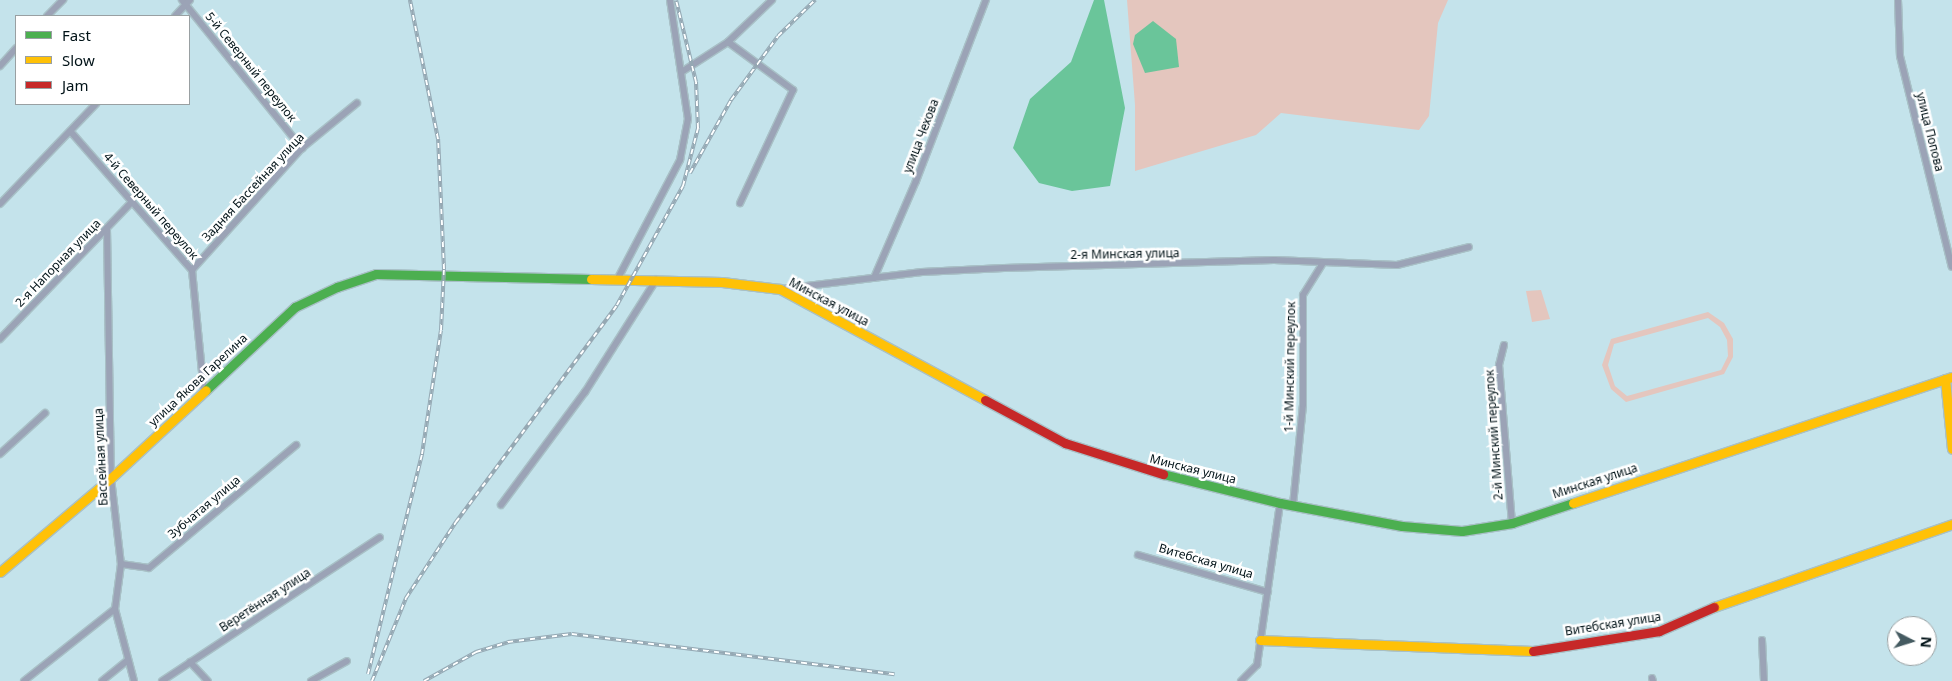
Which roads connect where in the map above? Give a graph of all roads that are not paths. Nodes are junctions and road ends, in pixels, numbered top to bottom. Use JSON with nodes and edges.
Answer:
{"nodes":[{"id":1,"x":63,"y":0,"type":"edge"},
{"id":2,"x":670,"y":0,"type":"edge"},
{"id":3,"x":772,"y":0,"type":"edge"},
{"id":4,"x":986,"y":0,"type":"edge"},
{"id":5,"x":1898,"y":0,"type":"edge"},
{"id":6,"x":186,"y":1,"type":"edge"},
{"id":7,"x":48,"y":15,"type":"edge"},
{"id":8,"x":176,"y":15,"type":"edge"},
{"id":9,"x":728,"y":42,"type":"junction"},
{"id":10,"x":15,"y":49,"type":"edge"},
{"id":11,"x":0,"y":66,"type":"edge"},
{"id":12,"x":683,"y":70,"type":"junction"},
{"id":13,"x":357,"y":103,"type":"dead end"},
{"id":14,"x":95,"y":105,"type":"edge"},
{"id":15,"x":71,"y":132,"type":"junction"},
{"id":16,"x":302,"y":148,"type":"junction"},
{"id":17,"x":132,"y":202,"type":"junction"},
{"id":18,"x":740,"y":203,"type":"dead end"},
{"id":19,"x":0,"y":204,"type":"edge"},
{"id":20,"x":108,"y":229,"type":"junction"},
{"id":21,"x":1470,"y":247,"type":"dead end"},
{"id":22,"x":1322,"y":264,"type":"junction"},
{"id":23,"x":1952,"y":267,"type":"edge"},
{"id":24,"x":192,"y":270,"type":"junction"},
{"id":25,"x":444,"y":276,"type":"joint"},
{"id":26,"x":874,"y":278,"type":"junction"},
{"id":27,"x":617,"y":280,"type":"junction"},
{"id":28,"x":656,"y":280,"type":"junction"},
{"id":29,"x":780,"y":289,"type":"junction"},
{"id":30,"x":0,"y":339,"type":"edge"},
{"id":31,"x":1504,"y":345,"type":"dead end"},
{"id":32,"x":1948,"y":378,"type":"edge"},
{"id":33,"x":204,"y":393,"type":"junction"},
{"id":34,"x":45,"y":413,"type":"dead end"},
{"id":35,"x":296,"y":445,"type":"dead end"},
{"id":36,"x":1952,"y":449,"type":"edge"},
{"id":37,"x":0,"y":454,"type":"edge"},
{"id":38,"x":110,"y":478,"type":"junction"},
{"id":39,"x":1280,"y":503,"type":"junction"},
{"id":40,"x":500,"y":505,"type":"dead end"},
{"id":41,"x":1293,"y":505,"type":"junction"},
{"id":42,"x":1512,"y":523,"type":"junction"},
{"id":43,"x":1952,"y":524,"type":"edge"},
{"id":44,"x":380,"y":537,"type":"dead end"},
{"id":45,"x":1138,"y":555,"type":"dead end"},
{"id":46,"x":121,"y":564,"type":"junction"},
{"id":47,"x":0,"y":572,"type":"edge"},
{"id":48,"x":1268,"y":592,"type":"junction"},
{"id":49,"x":115,"y":609,"type":"junction"},
{"id":50,"x":1260,"y":640,"type":"junction"},
{"id":51,"x":1762,"y":640,"type":"dead end"},
{"id":52,"x":127,"y":661,"type":"junction"},
{"id":53,"x":347,"y":661,"type":"dead end"},
{"id":54,"x":190,"y":662,"type":"junction"},
{"id":55,"x":24,"y":681,"type":"edge"},
{"id":56,"x":102,"y":681,"type":"edge"},
{"id":57,"x":134,"y":681,"type":"edge"},
{"id":58,"x":162,"y":681,"type":"edge"},
{"id":59,"x":208,"y":681,"type":"edge"},
{"id":60,"x":311,"y":681,"type":"edge"},
{"id":61,"x":1241,"y":681,"type":"edge"},
{"id":62,"x":1764,"y":681,"type":"edge"}],
"edges":[{"from":1,"to":7,"type":"street"},
{"from":2,"to":12,"type":"street"},
{"from":3,"to":9,"type":"street"},
{"from":4,"to":26,"type":"street","name":"улица Чехова"},
{"from":5,"to":23,"type":"street","name":"улица Попова"},
{"from":6,"to":8,"type":"street"},
{"from":6,"to":16,"type":"street","name":"5-й Северный переулок"},
{"from":9,"to":12,"type":"street"},
{"from":9,"to":18,"type":"street"},
{"from":10,"to":11,"type":"street"},
{"from":12,"to":27,"type":"street"},
{"from":13,"to":16,"type":"street","name":"Задняя Бассейная улица"},
{"from":14,"to":15,"type":"street"},
{"from":15,"to":17,"type":"street","name":"4-й Северный переулок"},
{"from":15,"to":19,"type":"street"},
{"from":16,"to":24,"type":"street","name":"Задняя Бассейная улица"},
{"from":17,"to":20,"type":"street","name":"2-я Напорная улица"},
{"from":17,"to":24,"type":"street","name":"4-й Северный переулок"},
{"from":20,"to":30,"type":"street","name":"2-я Напорная улица"},
{"from":20,"to":38,"type":"street","name":"Бассейная улица"},
{"from":21,"to":22,"type":"street","name":"2-я Минская улица"},
{"from":22,"to":26,"type":"street","name":"2-я Минская улица"},
{"from":22,"to":41,"type":"street","name":"1-й Минский переулок"},
{"from":24,"to":33,"type":"street","name":"4-й Северный переулок"},
{"from":25,"to":27,"type":"main road","name":"Минская улица"},
{"from":25,"to":33,"type":"main road","name":"улица Якова Гарелина"},
{"from":26,"to":29,"type":"street","name":"2-я Минская улица"},
{"from":27,"to":28,"type":"main road","name":"Минская улица"},
{"from":28,"to":29,"type":"main road","name":"Минская улица"},
{"from":28,"to":40,"type":"street"},
{"from":29,"to":39,"type":"main road","name":"Минская улица"},
{"from":31,"to":42,"type":"street","name":"2-й Минский переулок"},
{"from":32,"to":36,"type":"main road"},
{"from":32,"to":42,"type":"main road","name":"Минская улица"},
{"from":33,"to":38,"type":"main road","name":"улица Якова Гарелина"},
{"from":34,"to":37,"type":"street"},
{"from":35,"to":46,"type":"street","name":"Зубчатая улица"},
{"from":38,"to":46,"type":"street","name":"Бассейная улица"},
{"from":38,"to":47,"type":"main road","name":"улица Якова Гарелина"},
{"from":39,"to":41,"type":"main road","name":"Минская улица"},
{"from":39,"to":48,"type":"street"},
{"from":41,"to":42,"type":"main road","name":"Минская улица"},
{"from":43,"to":50,"type":"main road","name":"Витебская улица"},
{"from":44,"to":54,"type":"street","name":"Веретённая улица"},
{"from":45,"to":48,"type":"street","name":"Витебская улица"},
{"from":46,"to":49,"type":"street","name":"Бассейная улица"},
{"from":48,"to":50,"type":"street"},
{"from":49,"to":52,"type":"street","name":"Бассейная улица"},
{"from":49,"to":55,"type":"street"},
{"from":50,"to":61,"type":"street"},
{"from":51,"to":62,"type":"street"},
{"from":52,"to":56,"type":"street"},
{"from":52,"to":57,"type":"street","name":"Бассейная улица"},
{"from":53,"to":60,"type":"street"},
{"from":54,"to":58,"type":"street","name":"Веретённая улица"},
{"from":54,"to":59,"type":"street"}]}
